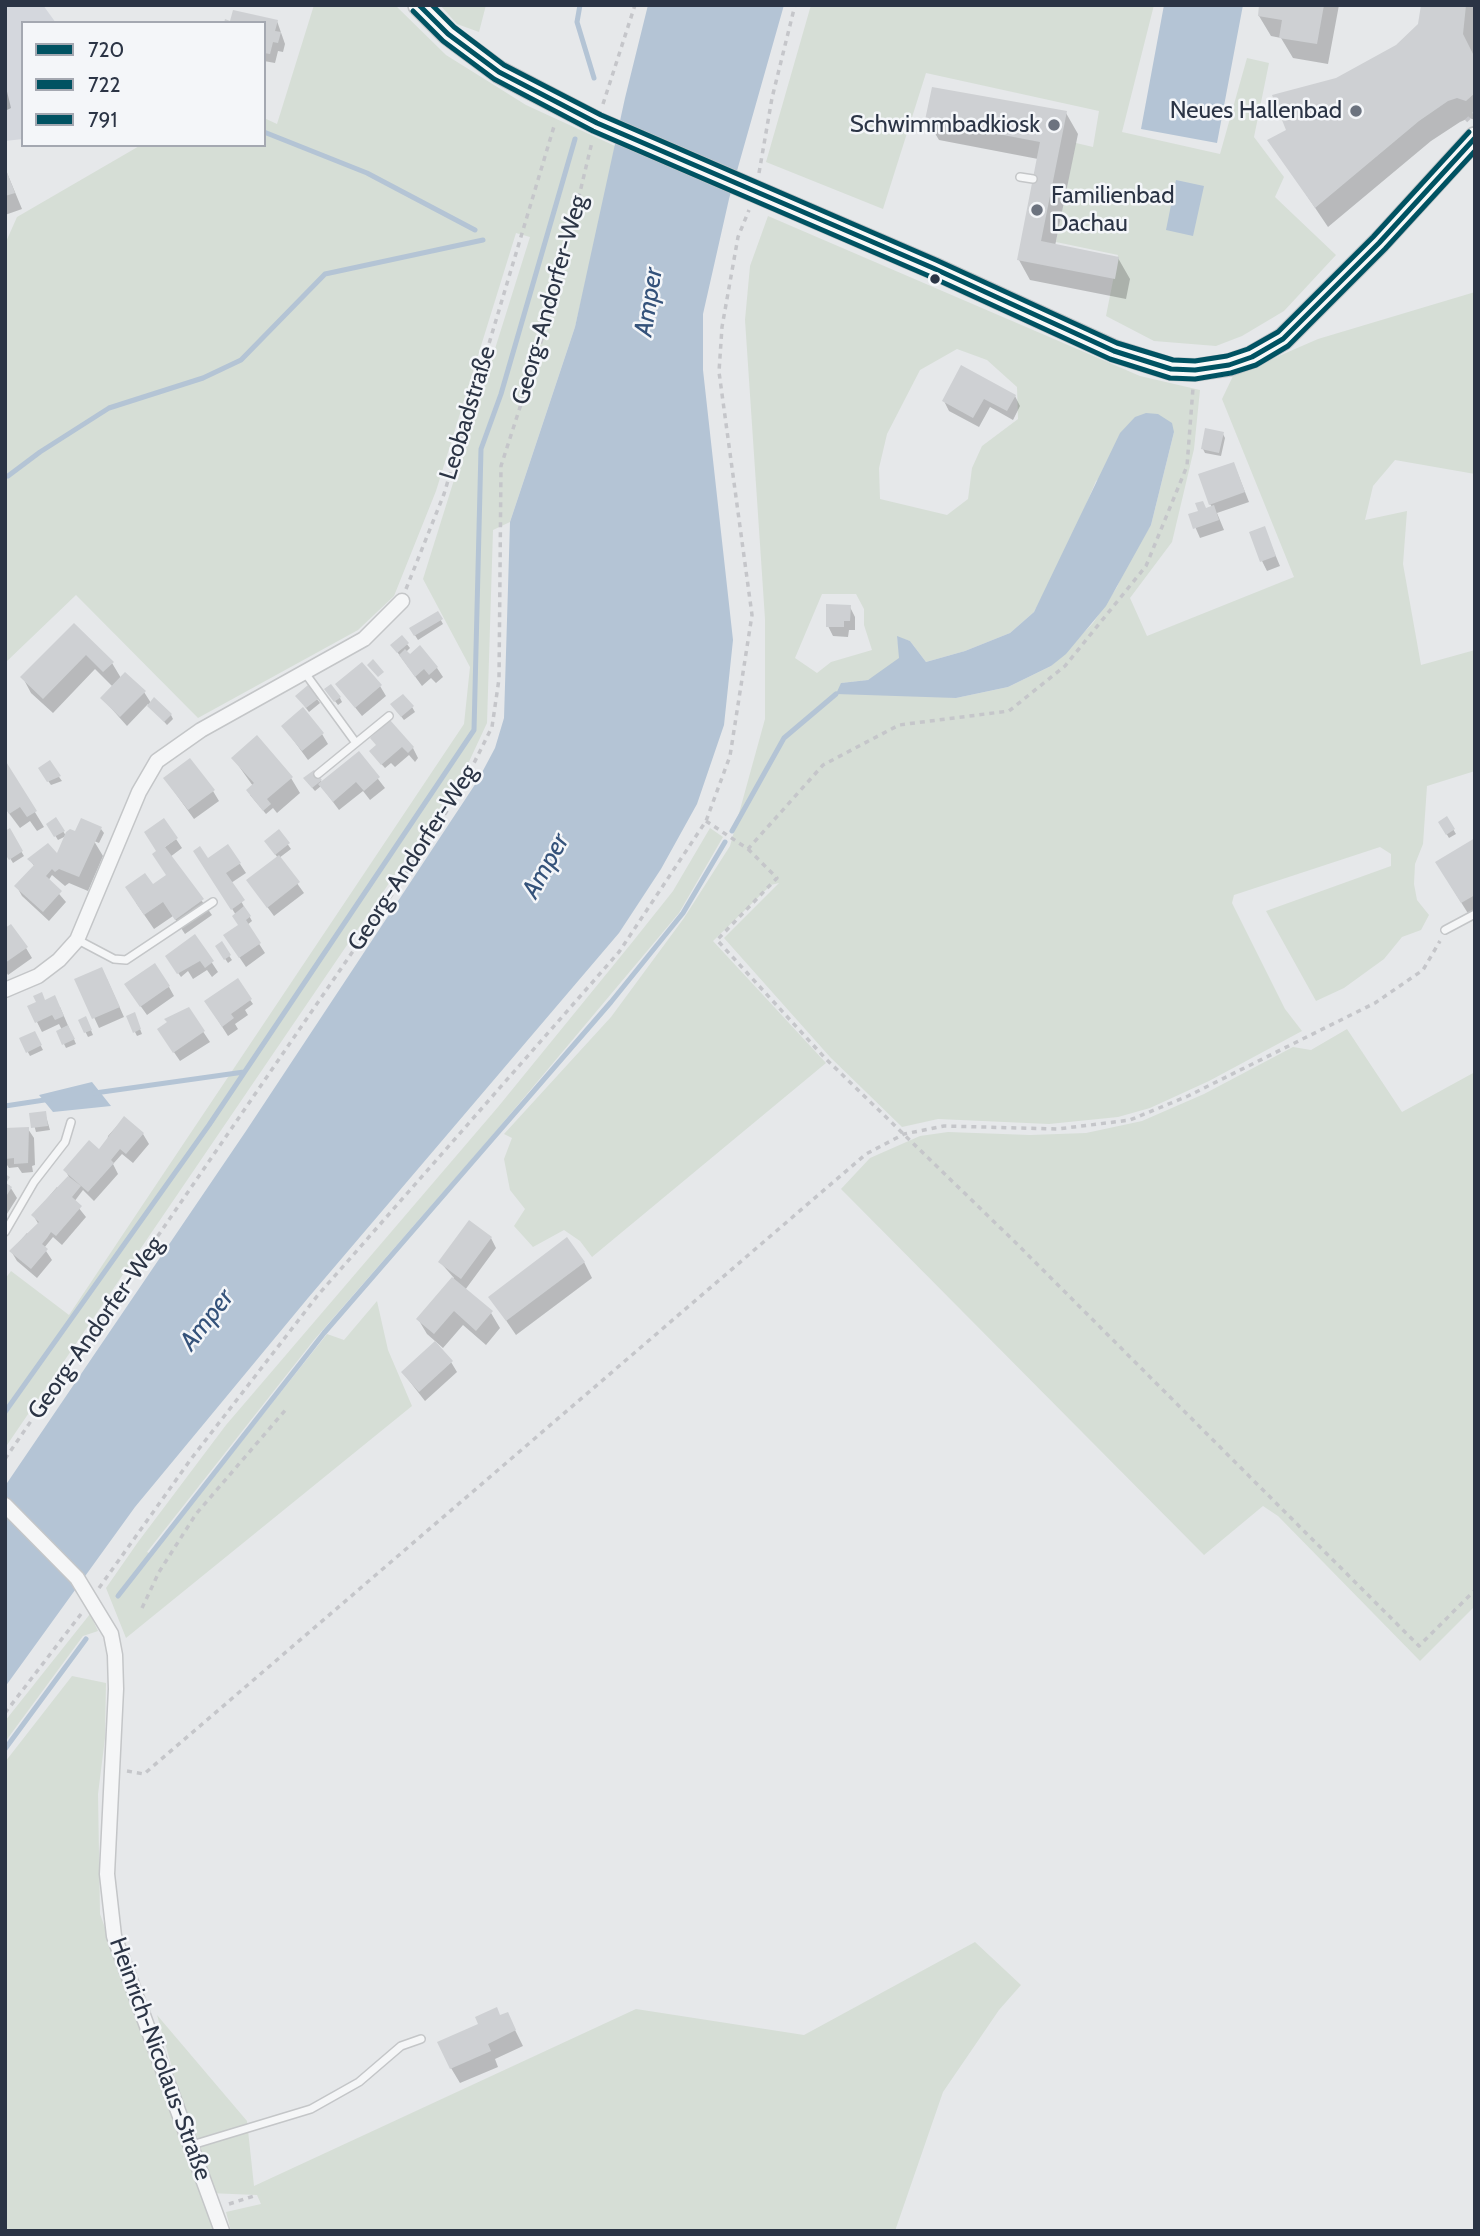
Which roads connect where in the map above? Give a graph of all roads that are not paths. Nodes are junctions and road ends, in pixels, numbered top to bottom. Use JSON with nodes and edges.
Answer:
{"nodes":[{"id":1,"x":419,"y":5,"type":"edge"},
{"id":2,"x":1466,"y":134,"type":"edge"},
{"id":3,"x":1020,"y":177,"type":"dead end"},
{"id":4,"x":1032,"y":179,"type":"dead end"},
{"id":5,"x":402,"y":601,"type":"road end"},
{"id":6,"x":304,"y":672,"type":"junction"},
{"id":7,"x":389,"y":716,"type":"dead end"},
{"id":8,"x":356,"y":743,"type":"junction"},
{"id":9,"x":318,"y":774,"type":"dead end"},
{"id":10,"x":212,"y":902,"type":"dead end"},
{"id":11,"x":1475,"y":914,"type":"edge"},
{"id":12,"x":1445,"y":930,"type":"road end"},
{"id":13,"x":77,"y":940,"type":"junction"},
{"id":14,"x":5,"y":990,"type":"edge"},
{"id":15,"x":71,"y":1122,"type":"dead end"},
{"id":16,"x":5,"y":1231,"type":"edge"},
{"id":17,"x":5,"y":1505,"type":"edge"},
{"id":18,"x":421,"y":2039,"type":"dead end"},
{"id":19,"x":192,"y":2145,"type":"junction"},
{"id":20,"x":222,"y":2231,"type":"edge"}],
"edges":[{"from":1,"to":2,"type":"street"},
{"from":3,"to":4,"type":"lane"},
{"from":5,"to":6,"type":"street"},
{"from":6,"to":8,"type":"lane"},
{"from":6,"to":13,"type":"street"},
{"from":7,"to":8,"type":"lane"},
{"from":8,"to":9,"type":"lane"},
{"from":10,"to":13,"type":"lane"},
{"from":11,"to":12,"type":"lane"},
{"from":13,"to":14,"type":"street"},
{"from":15,"to":16,"type":"lane"},
{"from":17,"to":19,"type":"street","name":"Heinrich-Nicolaus-Straße"},
{"from":18,"to":19,"type":"lane"},
{"from":19,"to":20,"type":"street","name":"Heinrich-Nicolaus-Straße"}]}
